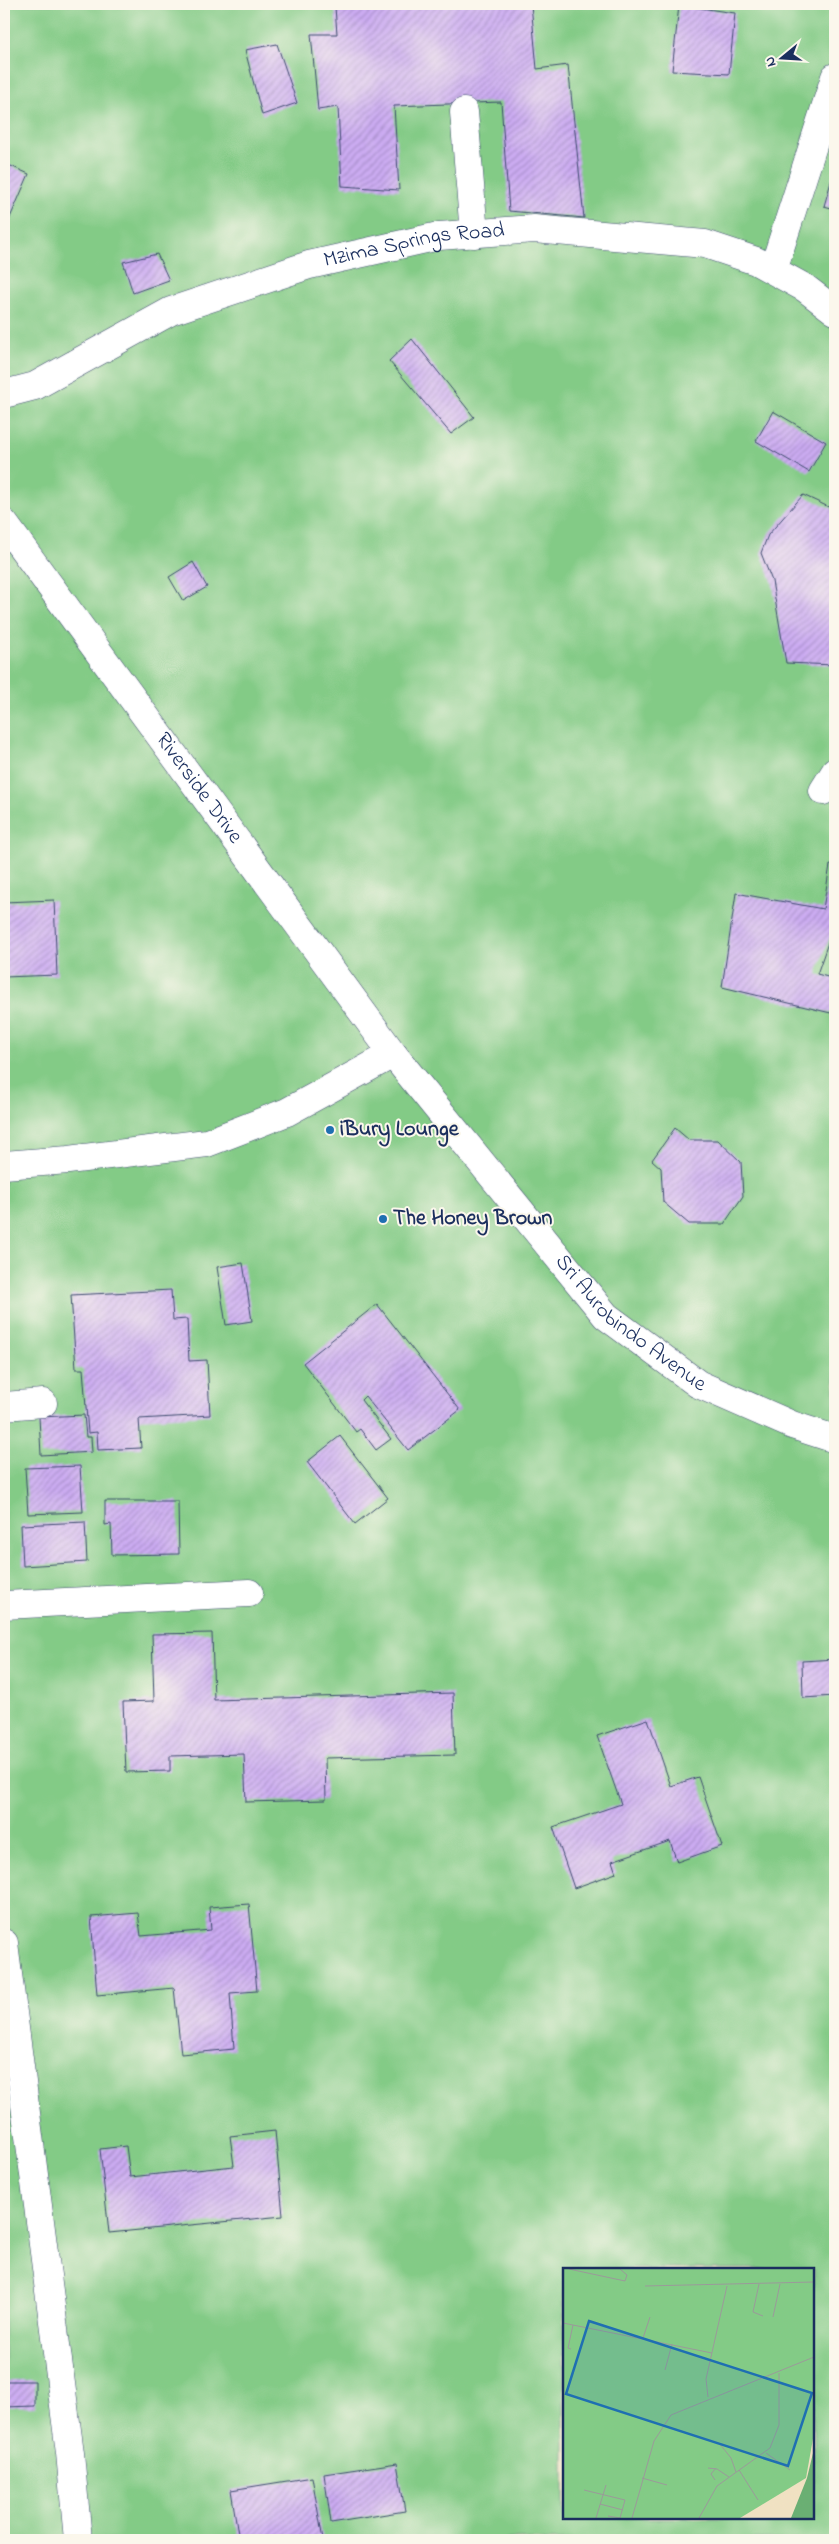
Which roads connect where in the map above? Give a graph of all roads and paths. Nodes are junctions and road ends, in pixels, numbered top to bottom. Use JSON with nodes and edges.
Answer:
{"nodes":[{"id":1,"x":835,"y":77,"type":"edge"},
{"id":2,"x":464,"y":112,"type":"dead end"},
{"id":3,"x":474,"y":234,"type":"junction"},
{"id":4,"x":773,"y":270,"type":"junction"},
{"id":5,"x":835,"y":311,"type":"edge"},
{"id":6,"x":4,"y":394,"type":"edge"},
{"id":7,"x":4,"y":523,"type":"edge"},
{"id":8,"x":393,"y":1054,"type":"junction"},
{"id":9,"x":4,"y":1165,"type":"edge"},
{"id":10,"x":43,"y":1403,"type":"dead end"},
{"id":11,"x":4,"y":1406,"type":"edge"},
{"id":12,"x":835,"y":1439,"type":"edge"},
{"id":13,"x":249,"y":1593,"type":"dead end"},
{"id":14,"x":4,"y":1605,"type":"edge"},
{"id":15,"x":4,"y":1943,"type":"edge"},
{"id":16,"x":78,"y":2540,"type":"edge"}],
"edges":[{"from":1,"to":4,"type":"street"},
{"from":2,"to":3,"type":"street"},
{"from":3,"to":4,"type":"street","name":"Mzima Springs Road"},
{"from":3,"to":6,"type":"street","name":"Mzima Springs Road"},
{"from":4,"to":5,"type":"street","name":"Mzima Springs Road"},
{"from":7,"to":8,"type":"street","name":"Riverside Drive"},
{"from":8,"to":9,"type":"street"},
{"from":8,"to":12,"type":"street","name":"Sri Aurobindo Avenue"},
{"from":10,"to":11,"type":"street"},
{"from":13,"to":14,"type":"street"},
{"from":15,"to":16,"type":"street"}]}
